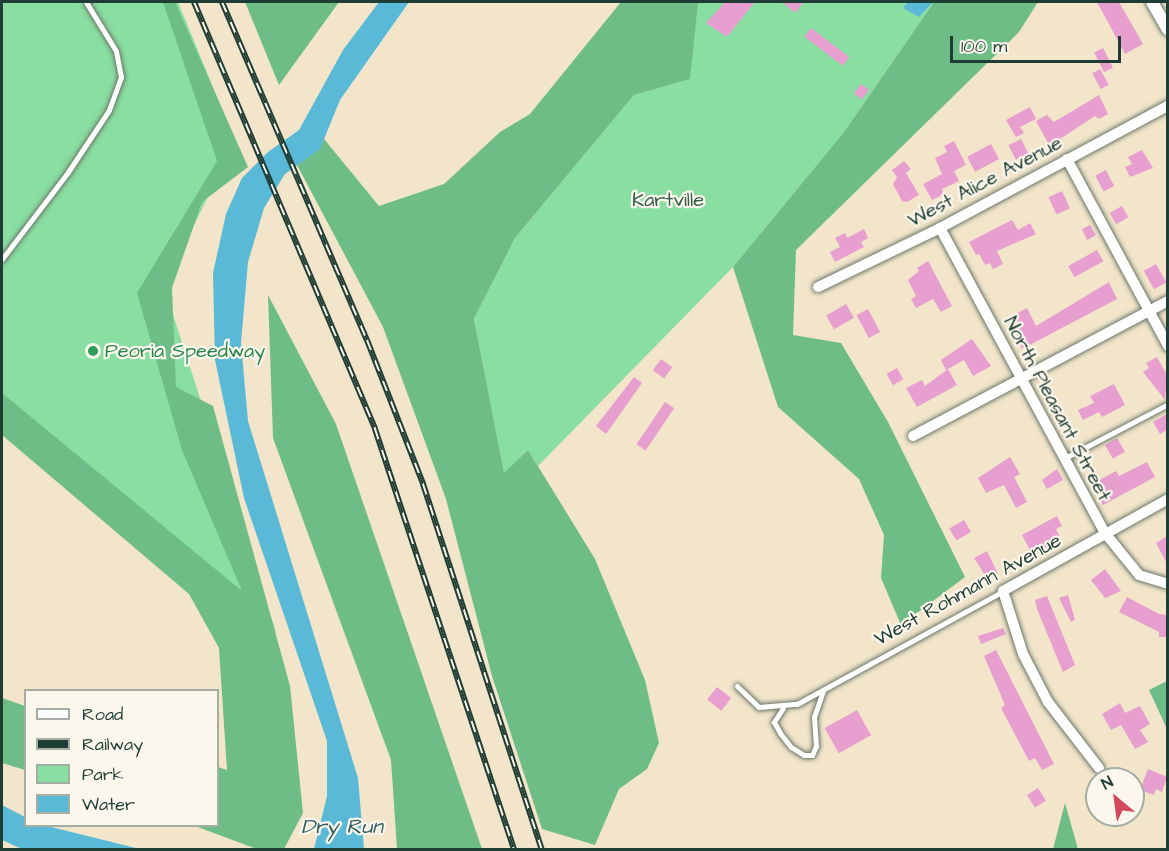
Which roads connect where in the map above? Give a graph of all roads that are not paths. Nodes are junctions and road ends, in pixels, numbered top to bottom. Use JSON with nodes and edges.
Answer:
{"nodes":[{"id":1,"x":86,"y":2,"type":"edge"},
{"id":2,"x":1152,"y":2,"type":"edge"},
{"id":3,"x":1167,"y":30,"type":"edge"},
{"id":4,"x":1167,"y":106,"type":"edge"},
{"id":5,"x":1067,"y":159,"type":"junction"},
{"id":6,"x":940,"y":228,"type":"junction"},
{"id":7,"x":2,"y":259,"type":"edge"},
{"id":8,"x":818,"y":287,"type":"dead end"},
{"id":9,"x":1167,"y":301,"type":"edge"},
{"id":10,"x":1149,"y":311,"type":"junction"},
{"id":11,"x":1167,"y":346,"type":"edge"},
{"id":12,"x":1021,"y":381,"type":"junction"},
{"id":13,"x":1167,"y":404,"type":"edge"},
{"id":14,"x":913,"y":436,"type":"dead end"},
{"id":15,"x":1062,"y":460,"type":"junction"},
{"id":16,"x":1167,"y":499,"type":"edge"},
{"id":17,"x":1105,"y":533,"type":"junction"},
{"id":18,"x":1167,"y":584,"type":"edge"},
{"id":19,"x":1003,"y":591,"type":"junction"},
{"id":20,"x":737,"y":686,"type":"dead end"},
{"id":21,"x":823,"y":691,"type":"junction"},
{"id":22,"x":783,"y":708,"type":"junction"},
{"id":23,"x":1098,"y":767,"type":"edge"}],
"edges":[{"from":1,"to":7,"type":"lane"},
{"from":2,"to":3,"type":"street"},
{"from":4,"to":5,"type":"street","name":"West Alice Avenue"},
{"from":5,"to":6,"type":"street","name":"West Alice Avenue"},
{"from":5,"to":10,"type":"street"},
{"from":6,"to":8,"type":"street","name":"West Alice Avenue"},
{"from":6,"to":12,"type":"street","name":"North Pleasant Street"},
{"from":9,"to":10,"type":"street"},
{"from":10,"to":11,"type":"street"},
{"from":10,"to":12,"type":"street"},
{"from":12,"to":14,"type":"street"},
{"from":12,"to":15,"type":"street","name":"North Pleasant Street"},
{"from":13,"to":15,"type":"lane"},
{"from":15,"to":17,"type":"street","name":"North Pleasant Street"},
{"from":16,"to":17,"type":"street","name":"West Rohmann Avenue"},
{"from":17,"to":18,"type":"street","name":"North Pleasant Street"},
{"from":17,"to":19,"type":"street","name":"West Rohmann Avenue"},
{"from":19,"to":21,"type":"lane","name":"West Rohmann Avenue"},
{"from":19,"to":23,"type":"street"},
{"from":20,"to":22,"type":"lane"},
{"from":21,"to":22,"type":"lane","name":"West Rohmann Avenue"},
{"from":21,"to":22,"type":"lane"}]}
